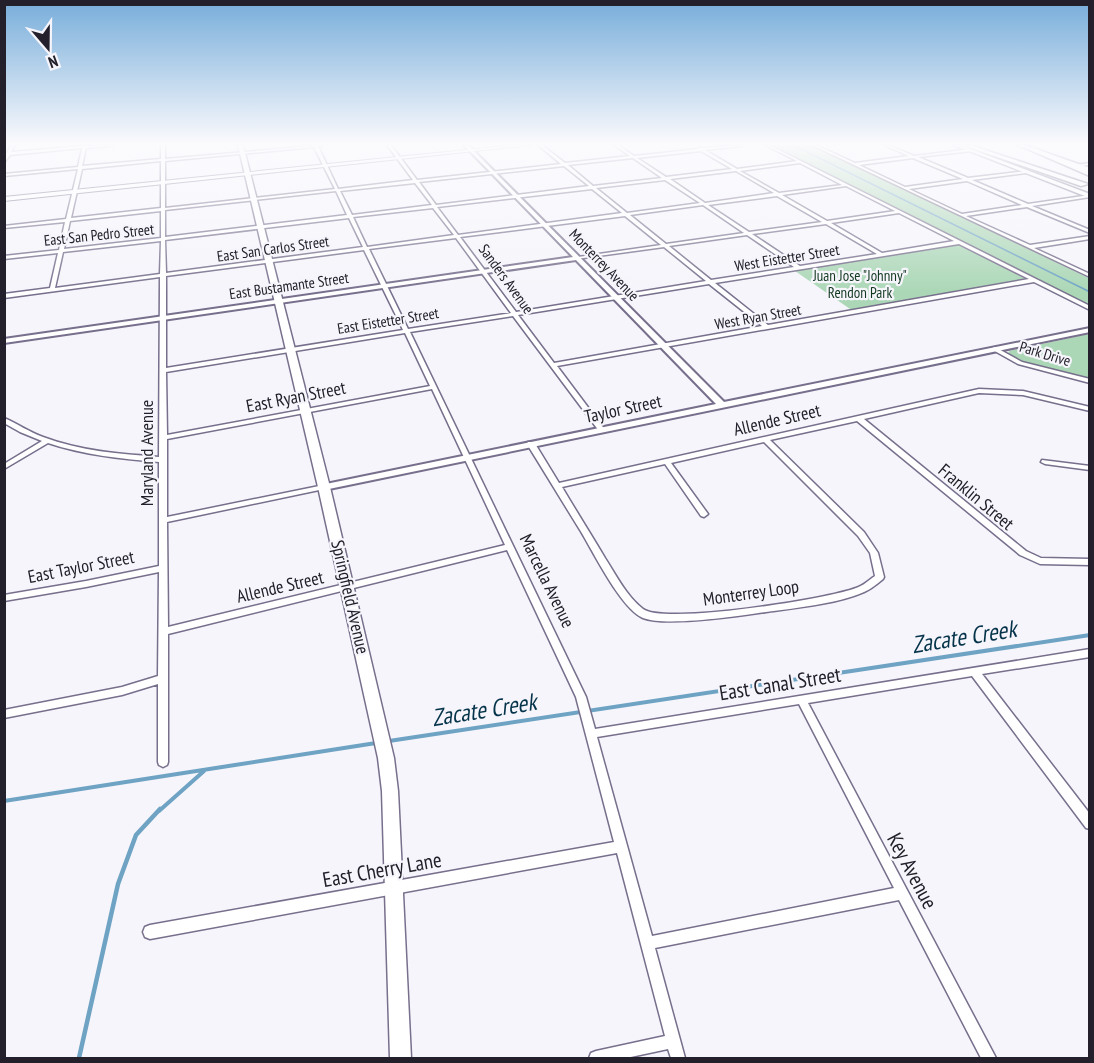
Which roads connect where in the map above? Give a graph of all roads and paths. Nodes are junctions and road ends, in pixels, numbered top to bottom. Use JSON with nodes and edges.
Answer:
{"nodes":[{"id":1,"x":50,"y":195,"type":"edge"},
{"id":2,"x":76,"y":195,"type":"edge"},
{"id":3,"x":164,"y":195,"type":"edge"},
{"id":4,"x":252,"y":195,"type":"edge"},
{"id":5,"x":294,"y":195,"type":"edge"},
{"id":6,"x":339,"y":195,"type":"edge"},
{"id":7,"x":427,"y":195,"type":"edge"},
{"id":8,"x":515,"y":195,"type":"edge"},
{"id":9,"x":537,"y":195,"type":"edge"},
{"id":10,"x":602,"y":195,"type":"edge"},
{"id":11,"x":691,"y":195,"type":"edge"},
{"id":12,"x":778,"y":195,"type":"joint"},
{"id":13,"x":867,"y":195,"type":"edge"},
{"id":14,"x":918,"y":195,"type":"edge"},
{"id":15,"x":1002,"y":195,"type":"edge"},
{"id":16,"x":1089,"y":196,"type":"edge"},
{"id":17,"x":517,"y":197,"type":"junction"},
{"id":18,"x":4,"y":199,"type":"edge"},
{"id":19,"x":253,"y":199,"type":"junction"},
{"id":20,"x":705,"y":204,"type":"junction"},
{"id":21,"x":1027,"y":205,"type":"junction"},
{"id":22,"x":436,"y":207,"type":"junction"},
{"id":23,"x":164,"y":209,"type":"junction"},
{"id":24,"x":900,"y":212,"type":"junction"},
{"id":25,"x":627,"y":214,"type":"junction"},
{"id":26,"x":962,"y":215,"type":"junction"},
{"id":27,"x":351,"y":217,"type":"junction"},
{"id":28,"x":70,"y":219,"type":"junction"},
{"id":29,"x":826,"y":222,"type":"junction"},
{"id":30,"x":545,"y":225,"type":"junction"},
{"id":31,"x":4,"y":227,"type":"edge"},
{"id":32,"x":260,"y":228,"type":"junction"},
{"id":33,"x":1089,"y":232,"type":"edge"},
{"id":34,"x":748,"y":234,"type":"junction"},
{"id":35,"x":459,"y":237,"type":"junction"},
{"id":36,"x":1089,"y":237,"type":"edge"},
{"id":37,"x":164,"y":240,"type":"junction"},
{"id":38,"x":960,"y":242,"type":"junction"},
{"id":39,"x":666,"y":246,"type":"junction"},
{"id":40,"x":1029,"y":247,"type":"junction"},
{"id":41,"x":366,"y":249,"type":"junction"},
{"id":42,"x":62,"y":252,"type":"junction"},
{"id":43,"x":882,"y":255,"type":"junction"},
{"id":44,"x":4,"y":258,"type":"edge"},
{"id":45,"x":578,"y":258,"type":"junction"},
{"id":46,"x":269,"y":262,"type":"junction"},
{"id":47,"x":799,"y":268,"type":"junction"},
{"id":48,"x":484,"y":272,"type":"junction"},
{"id":49,"x":164,"y":276,"type":"junction"},
{"id":50,"x":1089,"y":276,"type":"edge"},
{"id":51,"x":1034,"y":280,"type":"junction"},
{"id":52,"x":711,"y":282,"type":"junction"},
{"id":53,"x":385,"y":286,"type":"junction"},
{"id":54,"x":52,"y":290,"type":"junction"},
{"id":55,"x":4,"y":296,"type":"edge"},
{"id":56,"x":616,"y":298,"type":"junction"},
{"id":57,"x":278,"y":301,"type":"junction"},
{"id":58,"x":1089,"y":308,"type":"edge"},
{"id":59,"x":515,"y":314,"type":"junction"},
{"id":60,"x":164,"y":318,"type":"junction"},
{"id":61,"x":766,"y":327,"type":"junction"},
{"id":62,"x":1089,"y":330,"type":"edge"},
{"id":63,"x":407,"y":331,"type":"junction"},
{"id":64,"x":4,"y":341,"type":"edge"},
{"id":65,"x":664,"y":346,"type":"junction"},
{"id":66,"x":994,"y":349,"type":"junction"},
{"id":67,"x":290,"y":350,"type":"junction"},
{"id":68,"x":554,"y":365,"type":"junction"},
{"id":69,"x":164,"y":370,"type":"junction"},
{"id":70,"x":1089,"y":381,"type":"edge"},
{"id":71,"x":434,"y":387,"type":"junction"},
{"id":72,"x":722,"y":405,"type":"junction"},
{"id":73,"x":1089,"y":409,"type":"edge"},
{"id":74,"x":305,"y":410,"type":"junction"},
{"id":75,"x":858,"y":418,"type":"junction"},
{"id":76,"x":4,"y":420,"type":"edge"},
{"id":77,"x":601,"y":430,"type":"junction"},
{"id":78,"x":164,"y":438,"type":"junction"},
{"id":79,"x":765,"y":439,"type":"junction"},
{"id":80,"x":47,"y":441,"type":"junction"},
{"id":81,"x":531,"y":444,"type":"junction"},
{"id":82,"x":468,"y":457,"type":"junction"},
{"id":83,"x":163,"y":460,"type":"junction"},
{"id":84,"x":667,"y":462,"type":"junction"},
{"id":85,"x":1045,"y":462,"type":"dead end"},
{"id":86,"x":4,"y":467,"type":"edge"},
{"id":87,"x":1089,"y":468,"type":"edge"},
{"id":88,"x":556,"y":486,"type":"junction"},
{"id":89,"x":324,"y":487,"type":"junction"},
{"id":90,"x":704,"y":514,"type":"dead end"},
{"id":91,"x":163,"y":520,"type":"junction"},
{"id":92,"x":510,"y":547,"type":"junction"},
{"id":93,"x":1089,"y":562,"type":"edge"},
{"id":94,"x":163,"y":568,"type":"junction"},
{"id":95,"x":348,"y":588,"type":"junction"},
{"id":96,"x":4,"y":598,"type":"edge"},
{"id":97,"x":163,"y":632,"type":"junction"},
{"id":98,"x":1089,"y":652,"type":"edge"},
{"id":99,"x":975,"y":672,"type":"junction"},
{"id":100,"x":163,"y":679,"type":"junction"},
{"id":101,"x":801,"y":701,"type":"junction"},
{"id":102,"x":4,"y":714,"type":"edge"},
{"id":103,"x":590,"y":730,"type":"junction"},
{"id":104,"x":162,"y":762,"type":"dead end"},
{"id":105,"x":1089,"y":825,"type":"edge"},
{"id":106,"x":621,"y":846,"type":"junction"},
{"id":107,"x":394,"y":887,"type":"junction"},
{"id":108,"x":902,"y":892,"type":"junction"},
{"id":109,"x":150,"y":932,"type":"dead end"},
{"id":110,"x":647,"y":943,"type":"junction"},
{"id":111,"x":673,"y":1041,"type":"junction"},
{"id":112,"x":401,"y":1059,"type":"edge"},
{"id":113,"x":596,"y":1059,"type":"edge"},
{"id":114,"x":678,"y":1059,"type":"edge"},
{"id":115,"x":989,"y":1059,"type":"edge"}],
"edges":[{"from":1,"to":18,"type":"main road"},
{"from":2,"to":28,"type":"street"},
{"from":3,"to":23,"type":"street","name":"Maryland Avenue"},
{"from":4,"to":19,"type":"main road","name":"Springfield Avenue"},
{"from":5,"to":19,"type":"street"},
{"from":6,"to":27,"type":"street","name":"Marcella Avenue"},
{"from":7,"to":22,"type":"street","name":"Sanders Avenue"},
{"from":8,"to":17,"type":"street","name":"Monterrey Avenue"},
{"from":9,"to":17,"type":"street","name":"East San Pedro Street"},
{"from":10,"to":25,"type":"street"},
{"from":11,"to":20,"type":"street"},
{"from":12,"to":20,"type":"street","name":"East San Carlos Street"},
{"from":12,"to":29,"type":"street"},
{"from":13,"to":24,"type":"street"},
{"from":14,"to":26,"type":"street"},
{"from":15,"to":21,"type":"street"},
{"from":16,"to":21,"type":"street"},
{"from":17,"to":22,"type":"street","name":"East San Pedro Street"},
{"from":17,"to":30,"type":"street","name":"Monterrey Avenue"},
{"from":19,"to":23,"type":"street"},
{"from":19,"to":32,"type":"main road","name":"Springfield Avenue"},
{"from":20,"to":25,"type":"street","name":"East San Carlos Street"},
{"from":20,"to":34,"type":"street"},
{"from":21,"to":26,"type":"street"},
{"from":21,"to":33,"type":"street"},
{"from":22,"to":27,"type":"street","name":"East San Pedro Street"},
{"from":22,"to":35,"type":"street","name":"Sanders Avenue"},
{"from":23,"to":28,"type":"street"},
{"from":23,"to":37,"type":"street","name":"Maryland Avenue"},
{"from":24,"to":29,"type":"street"},
{"from":24,"to":38,"type":"street"},
{"from":25,"to":30,"type":"street","name":"East San Carlos Street"},
{"from":25,"to":39,"type":"street"},
{"from":26,"to":40,"type":"street"},
{"from":27,"to":32,"type":"street","name":"East San Pedro Street"},
{"from":27,"to":41,"type":"street","name":"Marcella Avenue"},
{"from":28,"to":31,"type":"street"},
{"from":28,"to":42,"type":"street"},
{"from":29,"to":34,"type":"street"},
{"from":29,"to":43,"type":"street"},
{"from":30,"to":35,"type":"street","name":"East San Carlos Street"},
{"from":30,"to":45,"type":"street","name":"Monterrey Avenue"},
{"from":32,"to":37,"type":"street","name":"East San Pedro Street"},
{"from":32,"to":46,"type":"main road","name":"Springfield Avenue"},
{"from":34,"to":39,"type":"street"},
{"from":34,"to":47,"type":"street"},
{"from":35,"to":41,"type":"street","name":"East San Carlos Street"},
{"from":35,"to":48,"type":"street","name":"Sanders Avenue"},
{"from":36,"to":40,"type":"street"},
{"from":37,"to":42,"type":"street","name":"East San Pedro Street"},
{"from":37,"to":49,"type":"street","name":"Maryland Avenue"},
{"from":38,"to":43,"type":"street","name":"West Eistetter Street"},
{"from":38,"to":51,"type":"street"},
{"from":39,"to":45,"type":"street"},
{"from":39,"to":52,"type":"street"},
{"from":40,"to":50,"type":"street"},
{"from":41,"to":46,"type":"street","name":"East San Carlos Street"},
{"from":41,"to":53,"type":"street","name":"Marcella Avenue"},
{"from":42,"to":44,"type":"street","name":"East San Pedro Street"},
{"from":42,"to":54,"type":"street"},
{"from":43,"to":47,"type":"street","name":"West Eistetter Street"},
{"from":45,"to":48,"type":"street","name":"East Bustamante Street"},
{"from":45,"to":56,"type":"street","name":"Monterrey Avenue"},
{"from":46,"to":49,"type":"street","name":"East San Carlos Street"},
{"from":46,"to":57,"type":"main road","name":"Springfield Avenue"},
{"from":47,"to":52,"type":"street","name":"West Eistetter Street"},
{"from":48,"to":53,"type":"street","name":"East Bustamante Street"},
{"from":48,"to":59,"type":"street","name":"Sanders Avenue"},
{"from":49,"to":54,"type":"street","name":"East San Carlos Street"},
{"from":49,"to":60,"type":"street","name":"Maryland Avenue"},
{"from":51,"to":58,"type":"street"},
{"from":51,"to":61,"type":"street","name":"West Ryan Street"},
{"from":52,"to":56,"type":"street","name":"West Eistetter Street"},
{"from":52,"to":61,"type":"street"},
{"from":53,"to":57,"type":"street","name":"East Bustamante Street"},
{"from":53,"to":63,"type":"street","name":"Marcella Avenue"},
{"from":54,"to":55,"type":"street","name":"East San Carlos Street"},
{"from":56,"to":59,"type":"street","name":"East Eistetter Street"},
{"from":56,"to":65,"type":"street","name":"Monterrey Avenue"},
{"from":57,"to":60,"type":"street","name":"East Bustamante Street"},
{"from":57,"to":67,"type":"main road","name":"Springfield Avenue"},
{"from":59,"to":63,"type":"street","name":"East Eistetter Street"},
{"from":59,"to":68,"type":"street","name":"Sanders Avenue"},
{"from":60,"to":64,"type":"street","name":"East Bustamante Street"},
{"from":60,"to":69,"type":"street","name":"Maryland Avenue"},
{"from":61,"to":65,"type":"street","name":"West Ryan Street"},
{"from":62,"to":66,"type":"street","name":"Taylor Street"},
{"from":63,"to":67,"type":"street","name":"East Eistetter Street"},
{"from":63,"to":71,"type":"street","name":"Marcella Avenue"},
{"from":65,"to":68,"type":"street"},
{"from":65,"to":72,"type":"street","name":"Monterrey Avenue"},
{"from":66,"to":70,"type":"street","name":"Park Drive"},
{"from":66,"to":72,"type":"street","name":"Taylor Street"},
{"from":67,"to":69,"type":"street","name":"East Eistetter Street"},
{"from":67,"to":74,"type":"main road","name":"Springfield Avenue"},
{"from":68,"to":77,"type":"street","name":"Sanders Avenue"},
{"from":69,"to":78,"type":"street","name":"Maryland Avenue"},
{"from":71,"to":74,"type":"street","name":"East Ryan Street"},
{"from":71,"to":82,"type":"street","name":"Marcella Avenue"},
{"from":72,"to":77,"type":"street","name":"Taylor Street"},
{"from":73,"to":75,"type":"street","name":"Allende Street"},
{"from":74,"to":78,"type":"street","name":"East Ryan Street"},
{"from":74,"to":89,"type":"main road","name":"Springfield Avenue"},
{"from":75,"to":79,"type":"street","name":"Allende Street"},
{"from":75,"to":93,"type":"street","name":"Franklin Street"},
{"from":76,"to":80,"type":"street"},
{"from":77,"to":81,"type":"street","name":"Taylor Street"},
{"from":78,"to":83,"type":"street","name":"Maryland Avenue"},
{"from":79,"to":84,"type":"street","name":"Allende Street"},
{"from":79,"to":88,"type":"street","name":"Monterrey Loop"},
{"from":80,"to":83,"type":"street"},
{"from":80,"to":86,"type":"street"},
{"from":81,"to":82,"type":"street","name":"Taylor Street"},
{"from":81,"to":88,"type":"street","name":"Monterrey Loop"},
{"from":82,"to":89,"type":"street","name":"Taylor Street"},
{"from":82,"to":92,"type":"street","name":"Marcella Avenue"},
{"from":83,"to":91,"type":"street","name":"Maryland Avenue"},
{"from":84,"to":88,"type":"street","name":"Allende Street"},
{"from":84,"to":90,"type":"street"},
{"from":85,"to":87,"type":"street"},
{"from":89,"to":91,"type":"street","name":"Taylor Street"},
{"from":89,"to":95,"type":"main road","name":"Springfield Avenue"},
{"from":91,"to":94,"type":"street","name":"Maryland Avenue"},
{"from":92,"to":95,"type":"street","name":"Allende Street"},
{"from":92,"to":103,"type":"street","name":"Marcella Avenue"},
{"from":94,"to":96,"type":"street","name":"East Taylor Street"},
{"from":94,"to":97,"type":"street","name":"Maryland Avenue"},
{"from":95,"to":97,"type":"street","name":"Allende Street"},
{"from":95,"to":107,"type":"main road","name":"Springfield Avenue"},
{"from":97,"to":100,"type":"street","name":"Maryland Avenue"},
{"from":98,"to":99,"type":"street","name":"East Canal Street"},
{"from":99,"to":101,"type":"street","name":"East Canal Street"},
{"from":99,"to":105,"type":"street"},
{"from":100,"to":102,"type":"street"},
{"from":100,"to":104,"type":"street","name":"Maryland Avenue"},
{"from":101,"to":103,"type":"street","name":"East Canal Street"},
{"from":101,"to":108,"type":"street","name":"Key Avenue"},
{"from":103,"to":106,"type":"street","name":"Marcella Avenue"},
{"from":106,"to":107,"type":"street","name":"East Cherry Lane"},
{"from":106,"to":110,"type":"street","name":"Marcella Avenue"},
{"from":107,"to":109,"type":"street","name":"East Cherry Lane"},
{"from":107,"to":112,"type":"main road","name":"Springfield Avenue"},
{"from":108,"to":110,"type":"street"},
{"from":108,"to":115,"type":"street","name":"Key Avenue"},
{"from":110,"to":111,"type":"street","name":"Marcella Avenue"},
{"from":111,"to":113,"type":"street"},
{"from":111,"to":114,"type":"street","name":"Marcella Avenue"}]}
